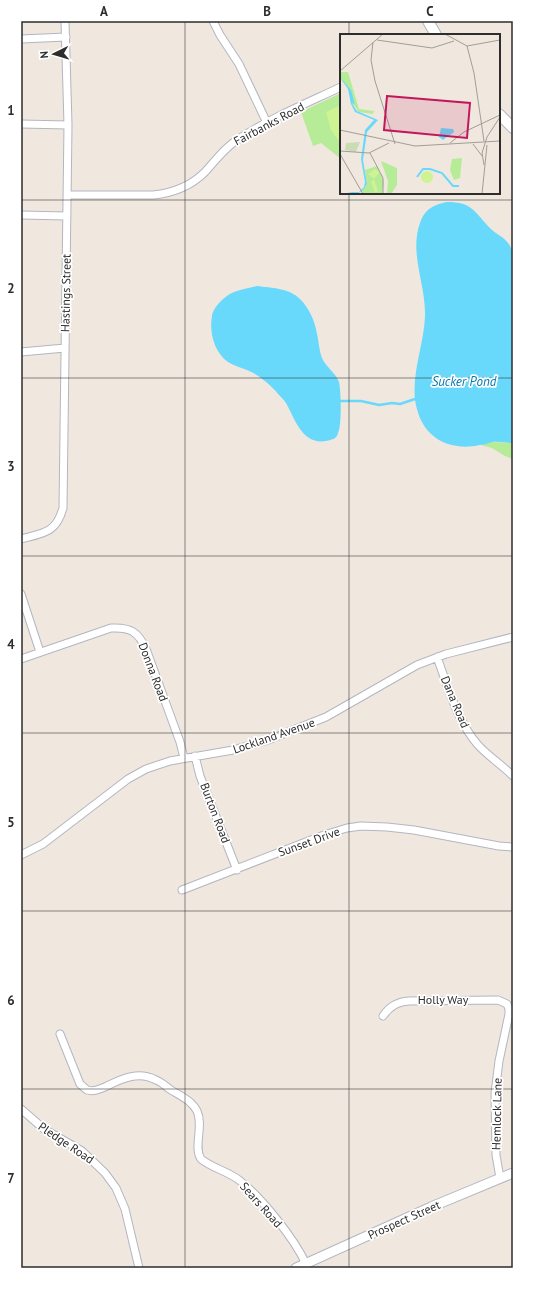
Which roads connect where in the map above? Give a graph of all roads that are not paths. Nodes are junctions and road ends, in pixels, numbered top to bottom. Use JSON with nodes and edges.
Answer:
{"nodes":[{"id":1,"x":66,"y":21,"type":"edge"},
{"id":2,"x":213,"y":21,"type":"edge"},
{"id":3,"x":428,"y":21,"type":"edge"},
{"id":4,"x":435,"y":34,"type":"edge"},
{"id":5,"x":66,"y":37,"type":"junction"},
{"id":6,"x":21,"y":39,"type":"edge"},
{"id":7,"x":340,"y":87,"type":"edge"},
{"id":8,"x":500,"y":115,"type":"edge"},
{"id":9,"x":267,"y":123,"type":"junction"},
{"id":10,"x":21,"y":124,"type":"edge"},
{"id":11,"x":68,"y":125,"type":"junction"},
{"id":12,"x":513,"y":128,"type":"edge"},
{"id":13,"x":67,"y":195,"type":"junction"},
{"id":14,"x":21,"y":215,"type":"edge"},
{"id":15,"x":67,"y":216,"type":"junction"},
{"id":16,"x":65,"y":348,"type":"junction"},
{"id":17,"x":21,"y":352,"type":"edge"},
{"id":18,"x":21,"y":539,"type":"edge"},
{"id":19,"x":21,"y":594,"type":"edge"},
{"id":20,"x":513,"y":637,"type":"edge"},
{"id":21,"x":40,"y":652,"type":"junction"},
{"id":22,"x":437,"y":657,"type":"junction"},
{"id":23,"x":21,"y":659,"type":"edge"},
{"id":24,"x":195,"y":756,"type":"junction"},
{"id":25,"x":184,"y":758,"type":"junction"},
{"id":26,"x":513,"y":776,"type":"edge"},
{"id":27,"x":513,"y":847,"type":"edge"},
{"id":28,"x":21,"y":855,"type":"edge"},
{"id":29,"x":237,"y":870,"type":"junction"},
{"id":30,"x":182,"y":890,"type":"dead end"},
{"id":31,"x":507,"y":1004,"type":"joint"},
{"id":32,"x":384,"y":1016,"type":"dead end"},
{"id":33,"x":60,"y":1034,"type":"dead end"},
{"id":34,"x":21,"y":1109,"type":"edge"},
{"id":35,"x":513,"y":1173,"type":"edge"},
{"id":36,"x":500,"y":1178,"type":"junction"},
{"id":37,"x":306,"y":1264,"type":"junction"},
{"id":38,"x":139,"y":1268,"type":"edge"},
{"id":39,"x":296,"y":1268,"type":"edge"}],
"edges":[{"from":1,"to":5,"type":"street","name":"Hastings Street"},
{"from":2,"to":9,"type":"street"},
{"from":3,"to":4,"type":"main road"},
{"from":5,"to":6,"type":"street"},
{"from":5,"to":11,"type":"street","name":"Hastings Street"},
{"from":7,"to":9,"type":"street","name":"Fairbanks Road"},
{"from":8,"to":12,"type":"main road"},
{"from":9,"to":13,"type":"street","name":"Fairbanks Road"},
{"from":10,"to":11,"type":"street"},
{"from":11,"to":13,"type":"street","name":"Hastings Street"},
{"from":13,"to":15,"type":"street","name":"Hastings Street"},
{"from":14,"to":15,"type":"street"},
{"from":15,"to":16,"type":"street","name":"Hastings Street"},
{"from":16,"to":17,"type":"street"},
{"from":16,"to":18,"type":"street","name":"Hastings Street"},
{"from":19,"to":21,"type":"street"},
{"from":20,"to":22,"type":"street","name":"Lockland Avenue"},
{"from":21,"to":23,"type":"street","name":"Donna Road"},
{"from":21,"to":25,"type":"street","name":"Donna Road"},
{"from":22,"to":24,"type":"street","name":"Lockland Avenue"},
{"from":22,"to":26,"type":"street","name":"Dana Road"},
{"from":24,"to":25,"type":"street","name":"Lockland Avenue"},
{"from":24,"to":29,"type":"street","name":"Burton Road"},
{"from":25,"to":28,"type":"street","name":"Lockland Avenue"},
{"from":27,"to":29,"type":"street","name":"Sunset Drive"},
{"from":29,"to":30,"type":"street","name":"Sunset Drive"},
{"from":31,"to":32,"type":"street","name":"Holly Way"},
{"from":31,"to":36,"type":"street","name":"Hemlock Lane"},
{"from":33,"to":37,"type":"street","name":"Sears Road"},
{"from":34,"to":38,"type":"street","name":"Pledge Road"},
{"from":35,"to":36,"type":"street","name":"Prospect Street"},
{"from":36,"to":37,"type":"street","name":"Prospect Street"},
{"from":37,"to":39,"type":"street","name":"Prospect Street"}]}
